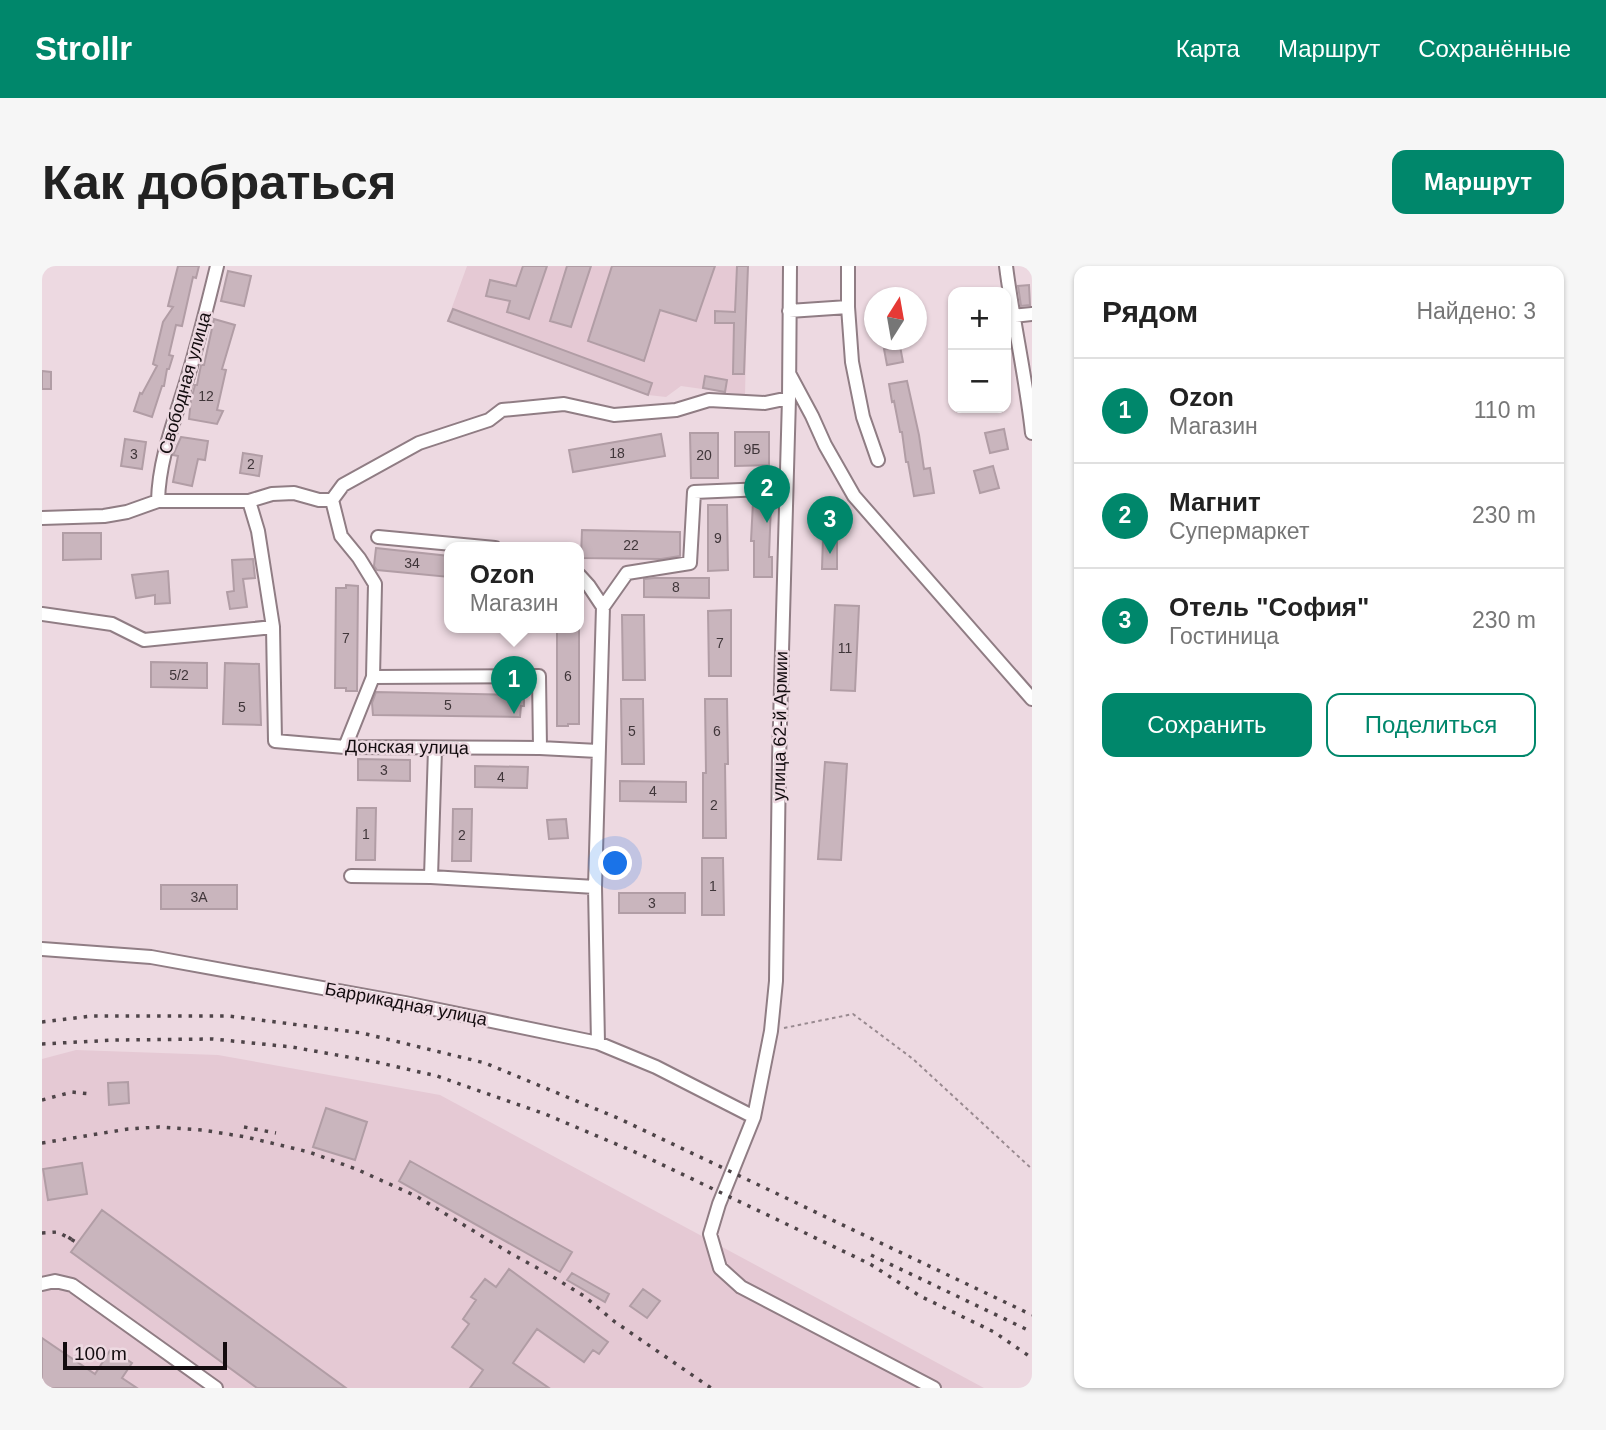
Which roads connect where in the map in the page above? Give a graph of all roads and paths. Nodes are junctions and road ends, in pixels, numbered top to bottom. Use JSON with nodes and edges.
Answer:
{"nodes":[{"id":1,"x":217,"y":266,"type":"edge"},
{"id":2,"x":790,"y":266,"type":"edge"},
{"id":3,"x":848,"y":266,"type":"edge"},
{"id":4,"x":1006,"y":266,"type":"edge"},
{"id":5,"x":848,"y":307,"type":"junction"},
{"id":6,"x":789,"y":311,"type":"junction"},
{"id":7,"x":1032,"y":314,"type":"edge"},
{"id":8,"x":1012,"y":316,"type":"junction"},
{"id":9,"x":788,"y":372,"type":"junction"},
{"id":10,"x":789,"y":398,"type":"junction"},
{"id":11,"x":1032,"y":433,"type":"edge"},
{"id":12,"x":878,"y":460,"type":"dead end"},
{"id":13,"x":786,"y":488,"type":"junction"},
{"id":14,"x":332,"y":500,"type":"junction"},
{"id":15,"x":158,"y":501,"type":"junction"},
{"id":16,"x":249,"y":501,"type":"junction"},
{"id":17,"x":42,"y":518,"type":"edge"},
{"id":18,"x":378,"y":537,"type":"dead end"},
{"id":19,"x":444,"y":543,"type":"edge"},
{"id":20,"x":584,"y":580,"type":"edge"},
{"id":21,"x":603,"y":607,"type":"junction"},
{"id":22,"x":42,"y":614,"type":"edge"},
{"id":23,"x":273,"y":627,"type":"junction"},
{"id":24,"x":373,"y":677,"type":"junction"},
{"id":25,"x":1032,"y":699,"type":"edge"},
{"id":26,"x":345,"y":747,"type":"junction"},
{"id":27,"x":540,"y":748,"type":"junction"},
{"id":28,"x":435,"y":749,"type":"junction"},
{"id":29,"x":598,"y":751,"type":"junction"},
{"id":30,"x":351,"y":876,"type":"dead end"},
{"id":31,"x":431,"y":877,"type":"junction"},
{"id":32,"x":595,"y":887,"type":"junction"},
{"id":33,"x":42,"y":948,"type":"edge"},
{"id":34,"x":771,"y":1031,"type":"junction"},
{"id":35,"x":598,"y":1043,"type":"junction"},
{"id":36,"x":754,"y":1117,"type":"junction"},
{"id":37,"x":1032,"y":1169,"type":"edge"},
{"id":38,"x":42,"y":1284,"type":"edge"},
{"id":39,"x":216,"y":1388,"type":"edge"},
{"id":40,"x":934,"y":1388,"type":"edge"}],
"edges":[{"from":1,"to":15,"type":"street","name":"Свободная улица"},
{"from":2,"to":6,"type":"street","name":"улица 62-й Армии"},
{"from":3,"to":5,"type":"street"},
{"from":4,"to":8,"type":"street"},
{"from":5,"to":6,"type":"street"},
{"from":5,"to":12,"type":"street"},
{"from":6,"to":9,"type":"street","name":"улица 62-й Армии"},
{"from":7,"to":8,"type":"street"},
{"from":8,"to":11,"type":"street"},
{"from":9,"to":10,"type":"street","name":"улица 62-й Армии"},
{"from":9,"to":25,"type":"street"},
{"from":10,"to":13,"type":"street","name":"улица 62-й Армии"},
{"from":10,"to":14,"type":"street"},
{"from":13,"to":21,"type":"street"},
{"from":13,"to":34,"type":"street","name":"улица 62-й Армии"},
{"from":14,"to":16,"type":"street"},
{"from":14,"to":24,"type":"street"},
{"from":15,"to":16,"type":"street"},
{"from":15,"to":17,"type":"street"},
{"from":16,"to":23,"type":"street"},
{"from":18,"to":19,"type":"street"},
{"from":20,"to":21,"type":"street"},
{"from":21,"to":29,"type":"street"},
{"from":22,"to":23,"type":"street"},
{"from":23,"to":26,"type":"street","name":"Донская улица"},
{"from":24,"to":26,"type":"street"},
{"from":24,"to":27,"type":"street"},
{"from":26,"to":28,"type":"street","name":"Донская улица"},
{"from":27,"to":28,"type":"street","name":"Донская улица"},
{"from":27,"to":29,"type":"street","name":"Донская улица"},
{"from":28,"to":31,"type":"street"},
{"from":29,"to":32,"type":"street"},
{"from":30,"to":31,"type":"street"},
{"from":31,"to":32,"type":"street"},
{"from":32,"to":35,"type":"street"},
{"from":33,"to":35,"type":"street","name":"Баррикадная улица"},
{"from":34,"to":36,"type":"street","name":"улица 62-й Армии"},
{"from":34,"to":37,"type":"path"},
{"from":35,"to":36,"type":"street","name":"Баррикадная улица"},
{"from":36,"to":40,"type":"street","name":"улица 62-й Армии"},
{"from":38,"to":39,"type":"street"}]}
